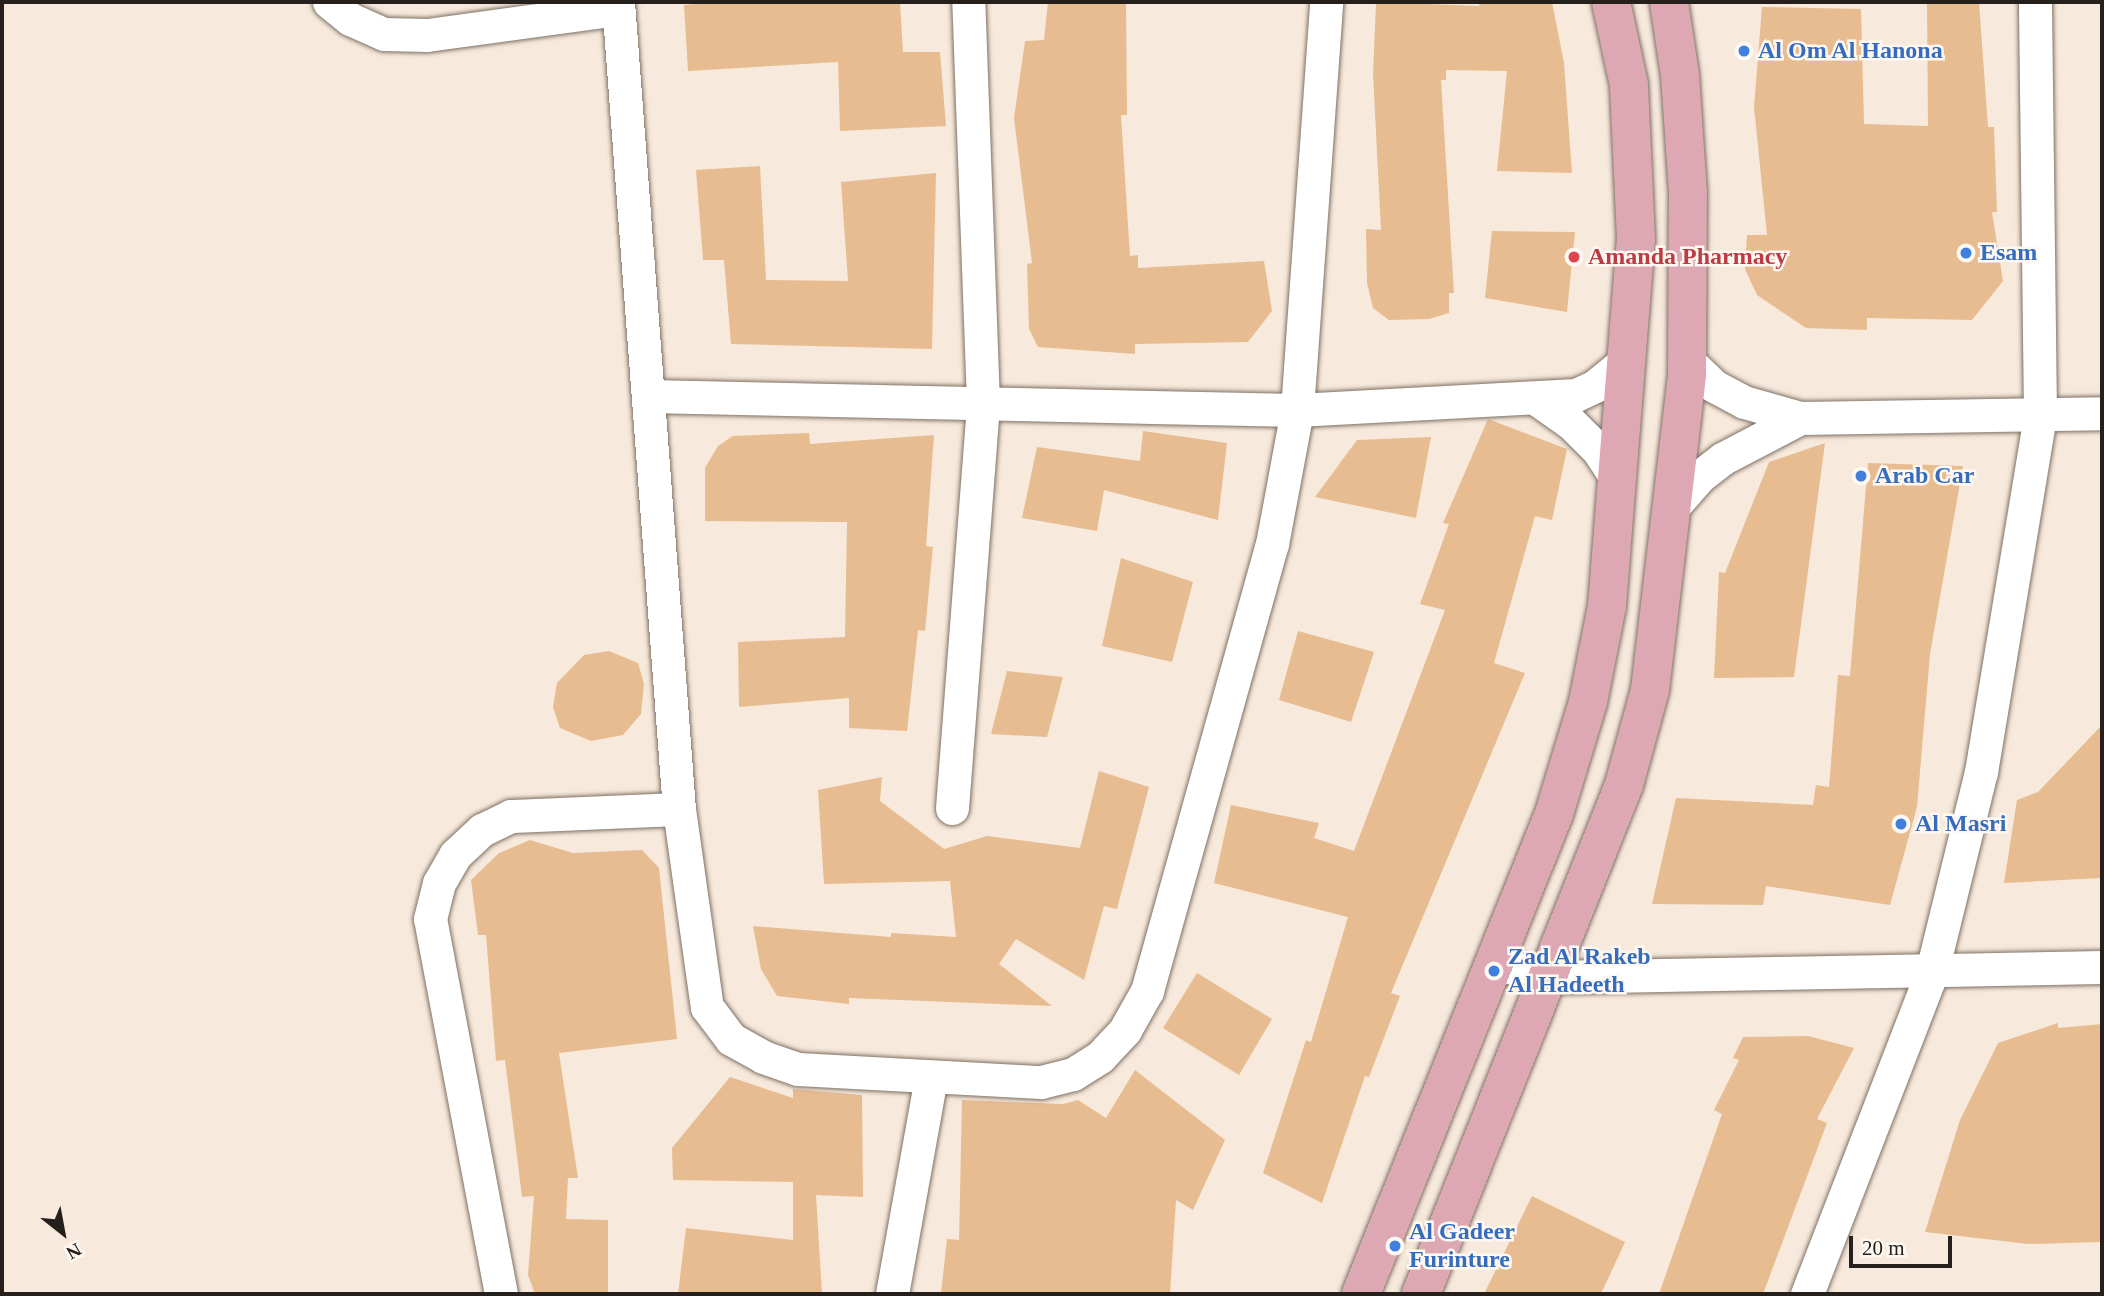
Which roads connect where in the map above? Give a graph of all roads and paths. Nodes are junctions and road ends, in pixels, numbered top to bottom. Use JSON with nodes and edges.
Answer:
{"nodes":[{"id":1,"x":329,"y":2,"type":"edge"},
{"id":2,"x":968,"y":2,"type":"edge"},
{"id":3,"x":1326,"y":2,"type":"edge"},
{"id":4,"x":1611,"y":2,"type":"edge"},
{"id":5,"x":1669,"y":2,"type":"edge"},
{"id":6,"x":2035,"y":2,"type":"edge"},
{"id":7,"x":618,"y":5,"type":"edge"},
{"id":8,"x":1627,"y":360,"type":"junction"},
{"id":9,"x":1687,"y":360,"type":"junction"},
{"id":10,"x":648,"y":396,"type":"junction"},
{"id":11,"x":1538,"y":400,"type":"junction"},
{"id":12,"x":983,"y":403,"type":"junction"},
{"id":13,"x":1297,"y":410,"type":"junction"},
{"id":14,"x":2102,"y":413,"type":"edge"},
{"id":15,"x":2040,"y":415,"type":"junction"},
{"id":16,"x":1800,"y":418,"type":"junction"},
{"id":17,"x":1618,"y":481,"type":"junction"},
{"id":18,"x":1673,"y":507,"type":"junction"},
{"id":19,"x":952,"y":807,"type":"dead end"},
{"id":20,"x":679,"y":809,"type":"junction"},
{"id":21,"x":1494,"y":963,"type":"junction"},
{"id":22,"x":2102,"y":967,"type":"edge"},
{"id":23,"x":1932,"y":971,"type":"junction"},
{"id":24,"x":1548,"y":977,"type":"junction"},
{"id":25,"x":931,"y":1078,"type":"junction"},
{"id":26,"x":501,"y":1294,"type":"edge"},
{"id":27,"x":892,"y":1294,"type":"edge"},
{"id":28,"x":1361,"y":1294,"type":"edge"},
{"id":29,"x":1421,"y":1294,"type":"edge"},
{"id":30,"x":1807,"y":1294,"type":"edge"}],
"edges":[{"from":1,"to":7,"type":"street"},
{"from":2,"to":12,"type":"street"},
{"from":3,"to":13,"type":"street"},
{"from":4,"to":8,"type":"main road"},
{"from":5,"to":9,"type":"main road"},
{"from":6,"to":15,"type":"street"},
{"from":7,"to":10,"type":"street"},
{"from":8,"to":11,"type":"street"},
{"from":8,"to":17,"type":"main road"},
{"from":9,"to":16,"type":"street"},
{"from":9,"to":18,"type":"main road"},
{"from":10,"to":12,"type":"street"},
{"from":10,"to":20,"type":"street"},
{"from":11,"to":13,"type":"street"},
{"from":11,"to":17,"type":"street"},
{"from":12,"to":13,"type":"street"},
{"from":12,"to":19,"type":"street"},
{"from":13,"to":25,"type":"street"},
{"from":14,"to":15,"type":"street"},
{"from":15,"to":16,"type":"street"},
{"from":15,"to":23,"type":"street"},
{"from":16,"to":18,"type":"street"},
{"from":17,"to":21,"type":"main road"},
{"from":18,"to":24,"type":"main road"},
{"from":20,"to":25,"type":"street"},
{"from":20,"to":26,"type":"street"},
{"from":21,"to":24,"type":"street"},
{"from":21,"to":28,"type":"main road"},
{"from":22,"to":23,"type":"street"},
{"from":23,"to":24,"type":"street"},
{"from":23,"to":30,"type":"street"},
{"from":24,"to":29,"type":"main road"},
{"from":25,"to":27,"type":"street"}]}
